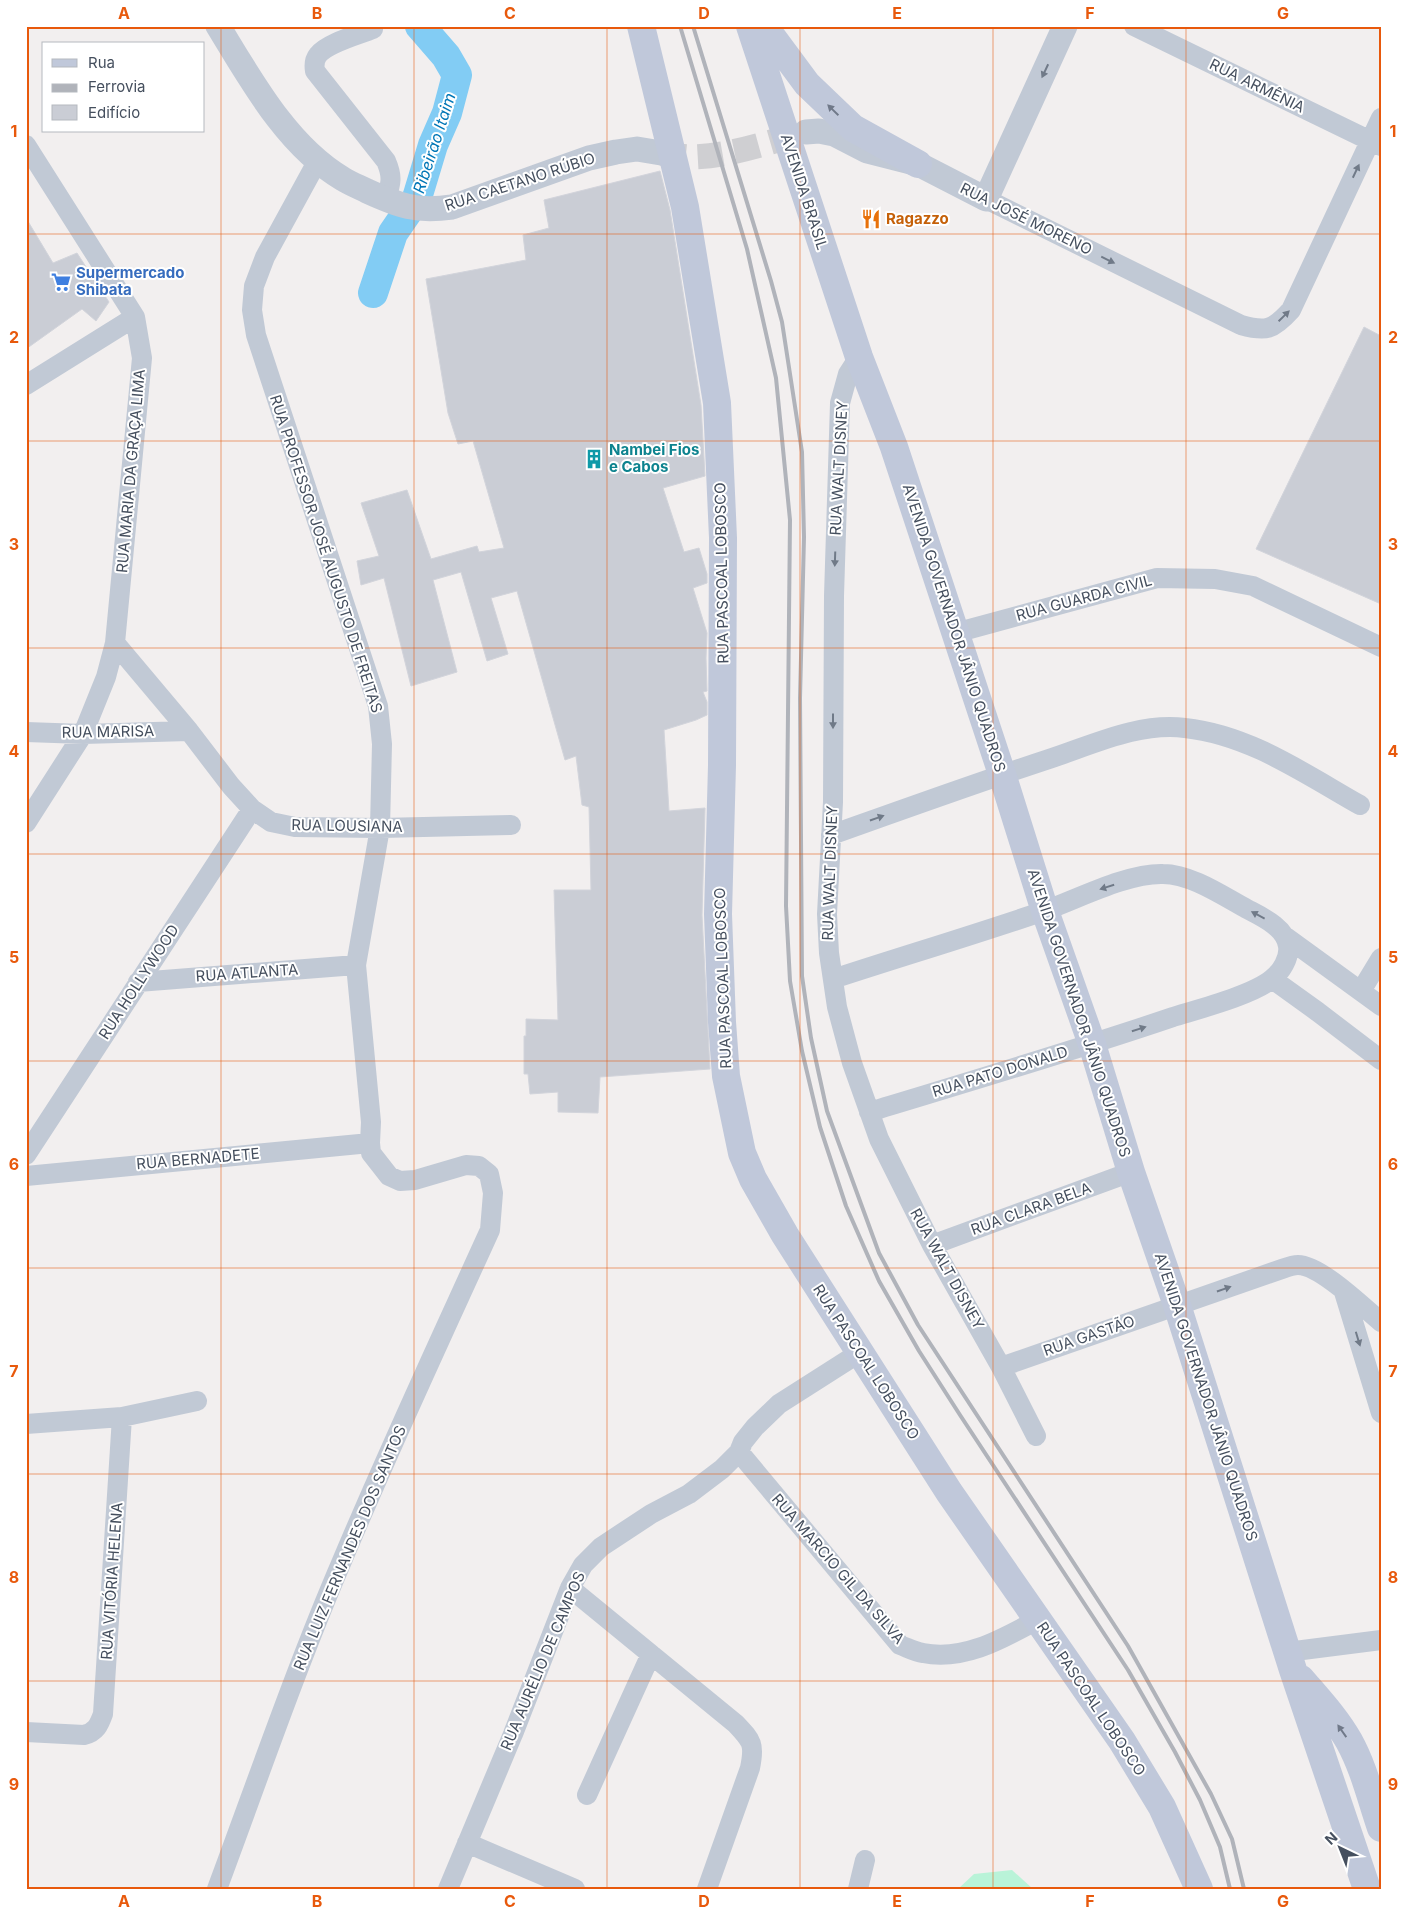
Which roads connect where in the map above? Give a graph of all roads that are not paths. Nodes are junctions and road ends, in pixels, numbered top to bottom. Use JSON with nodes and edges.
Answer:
{"nodes":[{"id":1,"x":218,"y":26,"type":"edge"},
{"id":2,"x":641,"y":26,"type":"edge"},
{"id":3,"x":750,"y":26,"type":"edge"},
{"id":4,"x":764,"y":26,"type":"edge"},
{"id":5,"x":1065,"y":26,"type":"edge"},
{"id":6,"x":1134,"y":26,"type":"edge"},
{"id":7,"x":373,"y":29,"type":"dead end"},
{"id":8,"x":1381,"y":118,"type":"edge"},
{"id":9,"x":806,"y":132,"type":"tunnel mouth"},
{"id":10,"x":1375,"y":143,"type":"edge"},
{"id":11,"x":26,"y":145,"type":"edge"},
{"id":12,"x":661,"y":153,"type":"tunnel mouth"},
{"id":13,"x":318,"y":160,"type":"junction"},
{"id":14,"x":918,"y":164,"type":"junction"},
{"id":15,"x":986,"y":199,"type":"junction"},
{"id":16,"x":389,"y":201,"type":"junction"},
{"id":17,"x":135,"y":317,"type":"junction"},
{"id":18,"x":859,"y":357,"type":"junction"},
{"id":19,"x":26,"y":385,"type":"edge"},
{"id":20,"x":955,"y":633,"type":"junction"},
{"id":21,"x":115,"y":643,"type":"junction"},
{"id":22,"x":1381,"y":647,"type":"edge"},
{"id":23,"x":189,"y":731,"type":"junction"},
{"id":24,"x":26,"y":732,"type":"edge"},
{"id":25,"x":83,"y":734,"type":"junction"},
{"id":26,"x":1002,"y":774,"type":"junction"},
{"id":27,"x":1360,"y":805,"type":"dead end"},
{"id":28,"x":252,"y":809,"type":"junction"},
{"id":29,"x":26,"y":823,"type":"edge"},
{"id":30,"x":511,"y":826,"type":"dead end"},
{"id":31,"x":380,"y":828,"type":"junction"},
{"id":32,"x":831,"y":835,"type":"junction"},
{"id":33,"x":1045,"y":910,"type":"junction"},
{"id":34,"x":1286,"y":937,"type":"junction"},
{"id":35,"x":1381,"y":958,"type":"edge"},
{"id":36,"x":356,"y":965,"type":"junction"},
{"id":37,"x":832,"y":979,"type":"junction"},
{"id":38,"x":1272,"y":980,"type":"junction"},
{"id":39,"x":138,"y":982,"type":"junction"},
{"id":40,"x":1361,"y":991,"type":"junction"},
{"id":41,"x":1381,"y":1006,"type":"edge"},
{"id":42,"x":1092,"y":1044,"type":"junction"},
{"id":43,"x":1381,"y":1060,"type":"edge"},
{"id":44,"x":869,"y":1112,"type":"junction"},
{"id":45,"x":370,"y":1143,"type":"junction"},
{"id":46,"x":26,"y":1155,"type":"edge"},
{"id":47,"x":1131,"y":1172,"type":"junction"},
{"id":48,"x":26,"y":1176,"type":"edge"},
{"id":49,"x":932,"y":1245,"type":"junction"},
{"id":50,"x":1344,"y":1292,"type":"junction"},
{"id":51,"x":1177,"y":1305,"type":"junction"},
{"id":52,"x":1381,"y":1322,"type":"edge"},
{"id":53,"x":859,"y":1353,"type":"junction"},
{"id":54,"x":1001,"y":1367,"type":"junction"},
{"id":55,"x":198,"y":1401,"type":"dead end"},
{"id":56,"x":1381,"y":1413,"type":"edge"},
{"id":57,"x":122,"y":1417,"type":"junction"},
{"id":58,"x":26,"y":1424,"type":"edge"},
{"id":59,"x":1036,"y":1436,"type":"dead end"},
{"id":60,"x":739,"y":1452,"type":"junction"},
{"id":61,"x":570,"y":1588,"type":"junction"},
{"id":62,"x":1037,"y":1620,"type":"junction"},
{"id":63,"x":1381,"y":1640,"type":"edge"},
{"id":64,"x":650,"y":1654,"type":"junction"},
{"id":65,"x":1290,"y":1662,"type":"junction"},
{"id":66,"x":26,"y":1732,"type":"edge"},
{"id":67,"x":1363,"y":1774,"type":"junction"},
{"id":68,"x":1330,"y":1779,"type":"junction"},
{"id":69,"x":587,"y":1795,"type":"dead end"},
{"id":70,"x":1381,"y":1828,"type":"edge"},
{"id":71,"x":467,"y":1843,"type":"junction"},
{"id":72,"x":865,"y":1860,"type":"dead end"},
{"id":73,"x":217,"y":1889,"type":"edge"},
{"id":74,"x":448,"y":1889,"type":"edge"},
{"id":75,"x":575,"y":1889,"type":"edge"},
{"id":76,"x":707,"y":1889,"type":"edge"},
{"id":77,"x":858,"y":1889,"type":"edge"},
{"id":78,"x":1199,"y":1889,"type":"edge"},
{"id":79,"x":1367,"y":1889,"type":"edge"}],
"edges":[{"from":1,"to":13,"type":"street","name":"RUA CAETANO RÚBIO"},
{"from":2,"to":53,"type":"main road","name":"RUA PASCOAL LOBOSCO"},
{"from":3,"to":18,"type":"main road","name":"AVENIDA BRASIL"},
{"from":14,"to":4,"type":"main road","one_way":true},
{"from":5,"to":15,"type":"street","one_way":true},
{"from":6,"to":10,"type":"street","name":"RUA ARMÊNIA"},
{"from":7,"to":16,"type":"street"},
{"from":8,"to":10,"type":"street","name":"RUA JOSÉ MORENO"},
{"from":9,"to":14,"type":"street","name":"RUA JOSÉ MORENO"},
{"from":15,"to":10,"type":"street","name":"RUA JOSÉ MORENO","one_way":true},
{"from":11,"to":17,"type":"street","name":"RUA MARIA DA GRAÇA LIMA"},
{"from":12,"to":16,"type":"street","name":"RUA CAETANO RÚBIO"},
{"from":13,"to":16,"type":"street","name":"RUA CAETANO RÚBIO"},
{"from":13,"to":31,"type":"street","name":"RUA PROFESSOR JOSÉ AUGUSTO DE FREITAS"},
{"from":14,"to":15,"type":"street","name":"RUA JOSÉ MORENO"},
{"from":17,"to":19,"type":"street"},
{"from":17,"to":21,"type":"street","name":"RUA MARIA DA GRAÇA LIMA"},
{"from":18,"to":20,"type":"main road","name":"AVENIDA GOVERNADOR JÂNIO QUADROS"},
{"from":18,"to":32,"type":"street","name":"RUA WALT DISNEY","one_way":true},
{"from":20,"to":22,"type":"street","name":"RUA GUARDA CIVIL"},
{"from":20,"to":26,"type":"main road","name":"AVENIDA GOVERNADOR JÂNIO QUADROS"},
{"from":21,"to":23,"type":"street","name":"RUA LOUSIANA"},
{"from":21,"to":25,"type":"street","name":"RUA MARIA DA GRAÇA LIMA"},
{"from":23,"to":25,"type":"street","name":"RUA MARISA"},
{"from":23,"to":28,"type":"street","name":"RUA LOUSIANA"},
{"from":24,"to":25,"type":"street","name":"RUA MARISA"},
{"from":25,"to":29,"type":"street","name":"RUA MARIA DA GRAÇA LIMA"},
{"from":26,"to":27,"type":"street"},
{"from":32,"to":26,"type":"street","one_way":true},
{"from":26,"to":33,"type":"main road","name":"AVENIDA GOVERNADOR JÂNIO QUADROS"},
{"from":28,"to":31,"type":"street","name":"RUA LOUSIANA"},
{"from":28,"to":39,"type":"street","name":"RUA HOLLYWOOD"},
{"from":30,"to":31,"type":"street","name":"RUA LOUSIANA"},
{"from":31,"to":36,"type":"street","name":"RUA PROFESSOR JOSÉ AUGUSTO DE FREITAS"},
{"from":32,"to":37,"type":"street","name":"RUA WALT DISNEY"},
{"from":34,"to":33,"type":"street","one_way":true},
{"from":33,"to":37,"type":"street"},
{"from":33,"to":42,"type":"main road","name":"AVENIDA GOVERNADOR JÂNIO QUADROS"},
{"from":34,"to":38,"type":"street"},
{"from":34,"to":40,"type":"street"},
{"from":35,"to":40,"type":"street"},
{"from":36,"to":39,"type":"street","name":"RUA ATLANTA"},
{"from":36,"to":45,"type":"street","name":"RUA PROFESSOR JOSÉ AUGUSTO DE FREITAS"},
{"from":37,"to":44,"type":"street","name":"RUA WALT DISNEY"},
{"from":42,"to":38,"type":"street","name":"RUA PATO DONALD","one_way":true},
{"from":38,"to":43,"type":"street"},
{"from":39,"to":46,"type":"street","name":"RUA HOLLYWOOD"},
{"from":40,"to":41,"type":"street"},
{"from":42,"to":44,"type":"street","name":"RUA PATO DONALD"},
{"from":42,"to":47,"type":"main road","name":"AVENIDA GOVERNADOR JÂNIO QUADROS"},
{"from":44,"to":49,"type":"street","name":"RUA WALT DISNEY"},
{"from":45,"to":48,"type":"street","name":"RUA BERNADETE"},
{"from":45,"to":73,"type":"street","name":"RUA LUIZ FERNANDES DOS SANTOS"},
{"from":47,"to":49,"type":"street","name":"RUA CLARA BELA"},
{"from":47,"to":51,"type":"main road","name":"AVENIDA GOVERNADOR JÂNIO QUADROS"},
{"from":49,"to":54,"type":"street","name":"RUA WALT DISNEY"},
{"from":51,"to":50,"type":"street","name":"RUA GASTÃO","one_way":true},
{"from":50,"to":52,"type":"street","name":"RUA GASTÃO"},
{"from":50,"to":56,"type":"street","one_way":true},
{"from":51,"to":54,"type":"street","name":"RUA GASTÃO"},
{"from":51,"to":65,"type":"main road","name":"AVENIDA GOVERNADOR JÂNIO QUADROS"},
{"from":53,"to":60,"type":"street","name":"RUA AURÉLIO DE CAMPOS"},
{"from":53,"to":62,"type":"main road","name":"RUA PASCOAL LOBOSCO"},
{"from":54,"to":59,"type":"street","name":"RUA WALT DISNEY"},
{"from":55,"to":57,"type":"street"},
{"from":57,"to":58,"type":"street"},
{"from":57,"to":66,"type":"street","name":"RUA VITÓRIA HELENA"},
{"from":60,"to":61,"type":"street","name":"RUA AURÉLIO DE CAMPOS"},
{"from":60,"to":62,"type":"street","name":"RUA MARCIO GIL DA SILVA"},
{"from":61,"to":64,"type":"street"},
{"from":61,"to":71,"type":"street","name":"RUA AURÉLIO DE CAMPOS"},
{"from":62,"to":78,"type":"main road","name":"RUA PASCOAL LOBOSCO"},
{"from":63,"to":65,"type":"street"},
{"from":64,"to":69,"type":"street"},
{"from":64,"to":76,"type":"street"},
{"from":67,"to":65,"type":"main road","name":"AVENIDA GOVERNADOR JÂNIO QUADROS","one_way":true},
{"from":65,"to":68,"type":"main road","name":"AVENIDA GOVERNADOR JÂNIO QUADROS"},
{"from":67,"to":68,"type":"main road"},
{"from":67,"to":70,"type":"main road","name":"AVENIDA GOVERNADOR JÂNIO QUADROS"},
{"from":68,"to":79,"type":"main road","name":"AVENIDA GOVERNADOR JÂNIO QUADROS"},
{"from":71,"to":74,"type":"street","name":"RUA AURÉLIO DE CAMPOS"},
{"from":71,"to":75,"type":"street"},
{"from":72,"to":77,"type":"street"}]}
